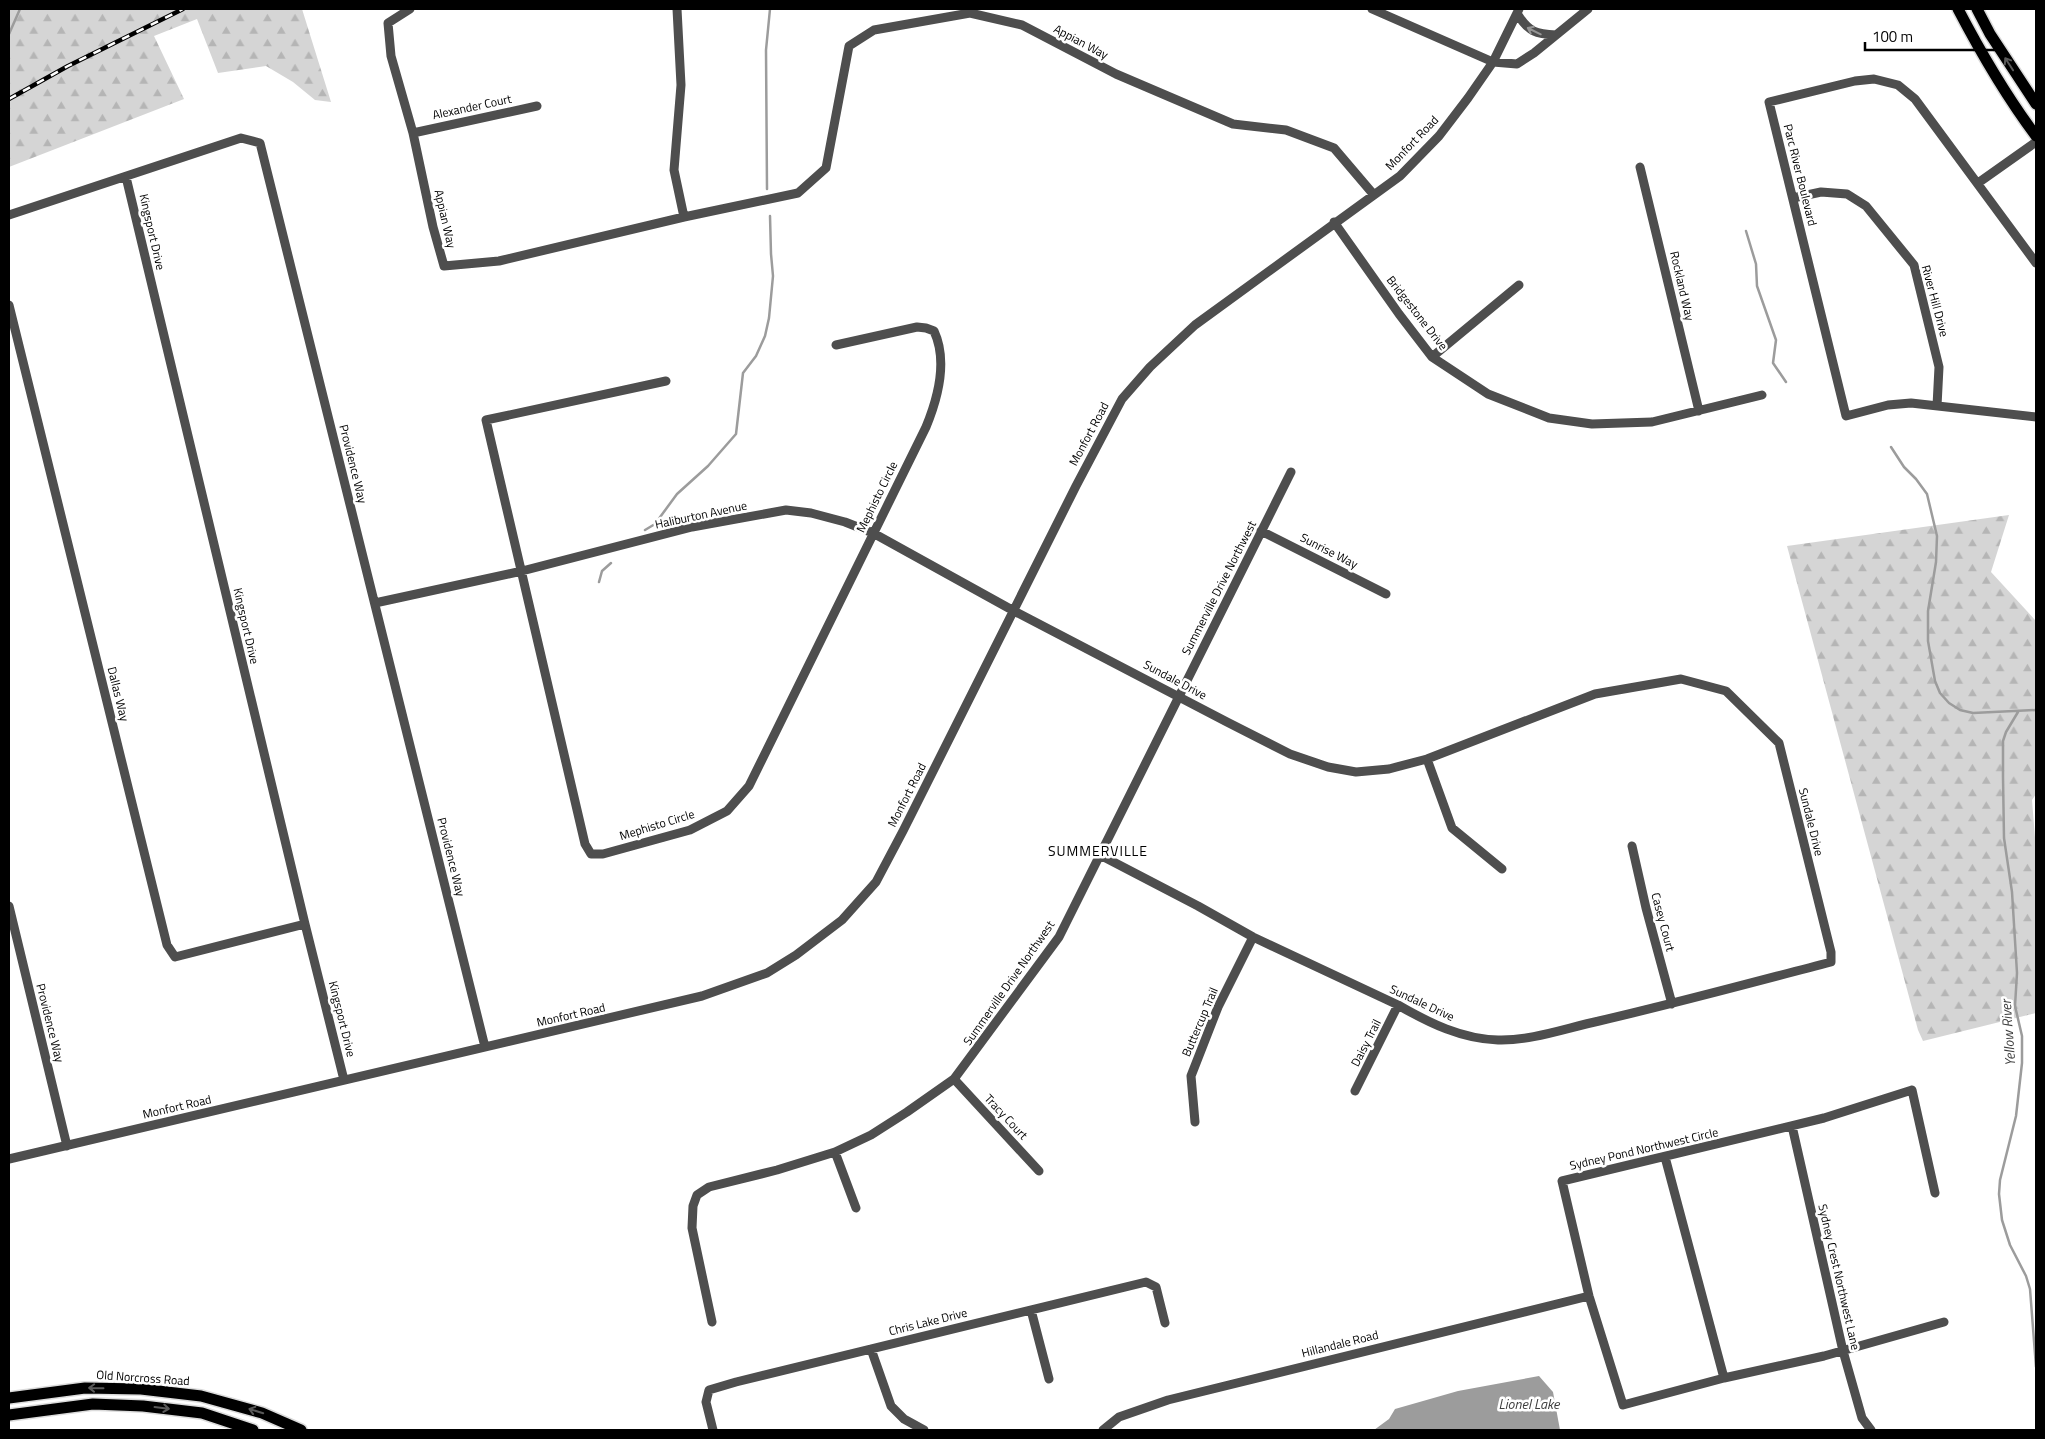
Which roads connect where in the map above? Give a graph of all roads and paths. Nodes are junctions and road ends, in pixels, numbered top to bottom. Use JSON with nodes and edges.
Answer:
{"nodes":[{"id":1,"x":410,"y":9,"type":"edge"},
{"id":2,"x":677,"y":9,"type":"edge"},
{"id":3,"x":1372,"y":9,"type":"edge"},
{"id":4,"x":1588,"y":9,"type":"edge"},
{"id":5,"x":1958,"y":9,"type":"edge"},
{"id":6,"x":1977,"y":9,"type":"edge"},
{"id":7,"x":1518,"y":12,"type":"edge"},
{"id":8,"x":1556,"y":35,"type":"junction"},
{"id":9,"x":1493,"y":62,"type":"junction"},
{"id":10,"x":2036,"y":104,"type":"edge"},
{"id":11,"x":537,"y":106,"type":"dead end"},
{"id":12,"x":413,"y":133,"type":"junction"},
{"id":13,"x":2036,"y":136,"type":"edge"},
{"id":14,"x":2036,"y":142,"type":"edge"},
{"id":15,"x":1640,"y":167,"type":"dead end"},
{"id":16,"x":126,"y":177,"type":"junction"},
{"id":17,"x":1978,"y":183,"type":"junction"},
{"id":18,"x":1374,"y":195,"type":"junction"},
{"id":19,"x":1793,"y":198,"type":"junction"},
{"id":20,"x":9,"y":216,"type":"edge"},
{"id":21,"x":684,"y":217,"type":"junction"},
{"id":22,"x":1334,"y":222,"type":"junction"},
{"id":23,"x":2036,"y":263,"type":"edge"},
{"id":24,"x":1519,"y":285,"type":"dead end"},
{"id":25,"x":9,"y":305,"type":"edge"},
{"id":26,"x":836,"y":345,"type":"dead end"},
{"id":27,"x":1432,"y":357,"type":"junction"},
{"id":28,"x":666,"y":381,"type":"dead end"},
{"id":29,"x":1762,"y":395,"type":"dead end"},
{"id":30,"x":1937,"y":406,"type":"junction"},
{"id":31,"x":1699,"y":411,"type":"junction"},
{"id":32,"x":2036,"y":417,"type":"edge"},
{"id":33,"x":1291,"y":472,"type":"dead end"},
{"id":34,"x":1261,"y":531,"type":"junction"},
{"id":35,"x":873,"y":533,"type":"junction"},
{"id":36,"x":522,"y":571,"type":"junction"},
{"id":37,"x":1386,"y":594,"type":"dead end"},
{"id":38,"x":375,"y":603,"type":"junction"},
{"id":39,"x":1014,"y":611,"type":"junction"},
{"id":40,"x":1178,"y":695,"type":"junction"},
{"id":41,"x":1427,"y":759,"type":"junction"},
{"id":42,"x":1632,"y":846,"type":"dead end"},
{"id":43,"x":1100,"y":855,"type":"junction"},
{"id":44,"x":1502,"y":868,"type":"dead end"},
{"id":45,"x":9,"y":906,"type":"edge"},
{"id":46,"x":305,"y":924,"type":"junction"},
{"id":47,"x":1252,"y":937,"type":"junction"},
{"id":48,"x":1672,"y":1004,"type":"junction"},
{"id":49,"x":1398,"y":1005,"type":"junction"},
{"id":50,"x":485,"y":1047,"type":"junction"},
{"id":51,"x":954,"y":1079,"type":"junction"},
{"id":52,"x":344,"y":1080,"type":"junction"},
{"id":53,"x":1355,"y":1091,"type":"dead end"},
{"id":54,"x":1195,"y":1122,"type":"dead end"},
{"id":55,"x":1792,"y":1126,"type":"junction"},
{"id":56,"x":68,"y":1146,"type":"junction"},
{"id":57,"x":835,"y":1152,"type":"junction"},
{"id":58,"x":1665,"y":1157,"type":"junction"},
{"id":59,"x":9,"y":1159,"type":"edge"},
{"id":60,"x":1039,"y":1171,"type":"dead end"},
{"id":61,"x":1935,"y":1193,"type":"dead end"},
{"id":62,"x":856,"y":1208,"type":"dead end"},
{"id":63,"x":1589,"y":1296,"type":"junction"},
{"id":64,"x":1031,"y":1310,"type":"junction"},
{"id":65,"x":712,"y":1322,"type":"dead end"},
{"id":66,"x":1944,"y":1322,"type":"dead end"},
{"id":67,"x":1166,"y":1323,"type":"dead end"},
{"id":68,"x":871,"y":1348,"type":"junction"},
{"id":69,"x":1842,"y":1351,"type":"junction"},
{"id":70,"x":1724,"y":1378,"type":"junction"},
{"id":71,"x":1049,"y":1379,"type":"dead end"},
{"id":72,"x":9,"y":1398,"type":"edge"},
{"id":73,"x":9,"y":1415,"type":"edge"},
{"id":74,"x":253,"y":1430,"type":"edge"},
{"id":75,"x":301,"y":1430,"type":"edge"},
{"id":76,"x":713,"y":1430,"type":"edge"},
{"id":77,"x":924,"y":1430,"type":"edge"},
{"id":78,"x":1103,"y":1430,"type":"edge"},
{"id":79,"x":1871,"y":1430,"type":"edge"}],
"edges":[{"from":1,"to":12,"type":"street","name":"Appian Way"},
{"from":2,"to":21,"type":"street"},
{"from":3,"to":9,"type":"street"},
{"from":4,"to":8,"type":"street"},
{"from":5,"to":13,"type":"main road"},
{"from":10,"to":6,"type":"main road","one_way":true},
{"from":8,"to":7,"type":"street","one_way":true},
{"from":7,"to":9,"type":"street","name":"Monfort Road"},
{"from":8,"to":9,"type":"street"},
{"from":9,"to":18,"type":"street","name":"Monfort Road"},
{"from":11,"to":12,"type":"street","name":"Alexander Court"},
{"from":12,"to":21,"type":"street","name":"Appian Way"},
{"from":14,"to":17,"type":"street"},
{"from":15,"to":31,"type":"street","name":"Rockland Way"},
{"from":16,"to":20,"type":"street","name":"Providence Way"},
{"from":16,"to":38,"type":"street","name":"Providence Way"},
{"from":16,"to":46,"type":"street","name":"Kingsport Drive"},
{"from":17,"to":19,"type":"street","name":"Parc River Boulevard"},
{"from":17,"to":23,"type":"street","name":"Parc River Boulevard"},
{"from":18,"to":21,"type":"street","name":"Appian Way"},
{"from":18,"to":22,"type":"street","name":"Monfort Road"},
{"from":19,"to":30,"type":"street","name":"River Hill Drive"},
{"from":19,"to":30,"type":"street","name":"Parc River Boulevard"},
{"from":22,"to":27,"type":"street","name":"Bridgestone Drive"},
{"from":22,"to":39,"type":"street","name":"Monfort Road"},
{"from":24,"to":27,"type":"street"},
{"from":25,"to":46,"type":"street","name":"Dallas Way"},
{"from":26,"to":35,"type":"street","name":"Mephisto Circle"},
{"from":27,"to":31,"type":"street","name":"Bridgestone Drive"},
{"from":28,"to":36,"type":"street","name":"Mephisto Circle"},
{"from":29,"to":31,"type":"street","name":"Bridgestone Drive"},
{"from":30,"to":32,"type":"street","name":"Parc River Boulevard"},
{"from":33,"to":34,"type":"street","name":"Summerville Drive Northwest"},
{"from":34,"to":37,"type":"street","name":"Sunrise Way"},
{"from":34,"to":40,"type":"street","name":"Summerville Drive Northwest"},
{"from":35,"to":36,"type":"street","name":"Haliburton Avenue"},
{"from":35,"to":36,"type":"street","name":"Mephisto Circle"},
{"from":35,"to":39,"type":"street","name":"Haliburton Avenue"},
{"from":36,"to":38,"type":"street","name":"Haliburton Avenue"},
{"from":38,"to":50,"type":"street","name":"Providence Way"},
{"from":39,"to":40,"type":"street","name":"Sundale Drive"},
{"from":39,"to":50,"type":"street","name":"Monfort Road"},
{"from":40,"to":41,"type":"street","name":"Sundale Drive"},
{"from":40,"to":43,"type":"street","name":"Summerville Drive Northwest"},
{"from":41,"to":44,"type":"street"},
{"from":41,"to":48,"type":"street","name":"Sundale Drive"},
{"from":42,"to":48,"type":"street","name":"Casey Court"},
{"from":43,"to":47,"type":"street","name":"Sundale Drive"},
{"from":43,"to":51,"type":"street","name":"Summerville Drive Northwest"},
{"from":45,"to":56,"type":"street","name":"Providence Way"},
{"from":46,"to":52,"type":"street","name":"Kingsport Drive"},
{"from":47,"to":49,"type":"street","name":"Sundale Drive"},
{"from":47,"to":54,"type":"street","name":"Buttercup Trail"},
{"from":48,"to":49,"type":"street","name":"Sundale Drive"},
{"from":49,"to":53,"type":"street","name":"Daisy Trail"},
{"from":50,"to":52,"type":"street","name":"Monfort Road"},
{"from":51,"to":57,"type":"street","name":"Summerville Drive Northwest"},
{"from":51,"to":60,"type":"street","name":"Tracy Court"},
{"from":52,"to":56,"type":"street","name":"Monfort Road"},
{"from":55,"to":58,"type":"street","name":"Sydney Pond Northwest Circle"},
{"from":55,"to":61,"type":"street","name":"Sydney Pond Northwest Circle"},
{"from":55,"to":69,"type":"street","name":"Sydney Crest Northwest Lane"},
{"from":56,"to":59,"type":"street","name":"Monfort Road"},
{"from":57,"to":62,"type":"street"},
{"from":57,"to":65,"type":"street","name":"Summerville Drive Northwest"},
{"from":58,"to":63,"type":"street","name":"Sydney Pond Northwest Circle"},
{"from":58,"to":70,"type":"street"},
{"from":63,"to":70,"type":"street","name":"Sydney Pond Northwest Circle"},
{"from":63,"to":78,"type":"street","name":"Hillandale Road"},
{"from":64,"to":67,"type":"street","name":"Chris Lake Drive"},
{"from":64,"to":68,"type":"street","name":"Chris Lake Drive"},
{"from":64,"to":71,"type":"street"},
{"from":66,"to":69,"type":"street","name":"Sydney Pond Northwest Circle"},
{"from":68,"to":76,"type":"street","name":"Chris Lake Drive"},
{"from":68,"to":77,"type":"street"},
{"from":69,"to":70,"type":"street","name":"Sydney Pond Northwest Circle"},
{"from":69,"to":79,"type":"street","name":"Sydney Crest Northwest Lane"},
{"from":75,"to":72,"type":"main road","name":"Old Norcross Road","one_way":true},
{"from":73,"to":74,"type":"main road","one_way":true}]}
